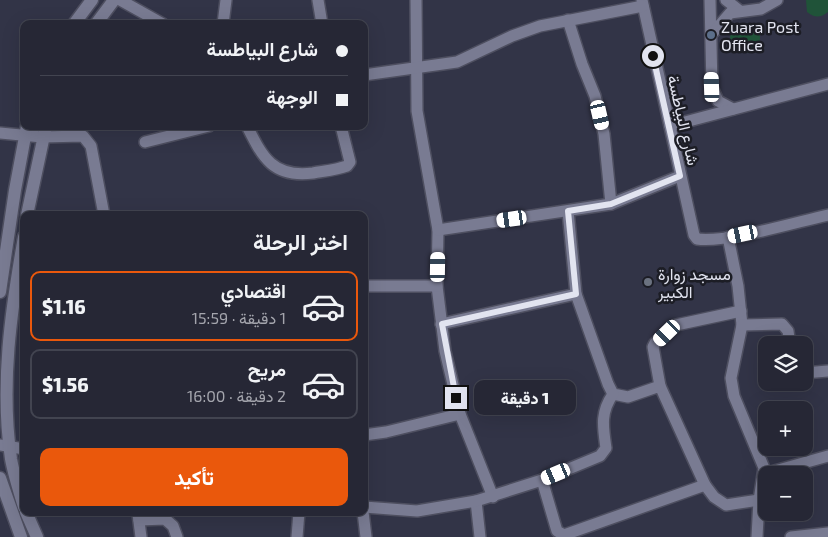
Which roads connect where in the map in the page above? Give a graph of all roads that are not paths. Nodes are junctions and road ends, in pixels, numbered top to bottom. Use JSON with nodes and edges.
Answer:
{"nodes":[{"id":1,"x":92,"y":0,"type":"edge"},
{"id":2,"x":114,"y":0,"type":"edge"},
{"id":3,"x":120,"y":0,"type":"edge"},
{"id":4,"x":226,"y":0,"type":"edge"},
{"id":5,"x":318,"y":0,"type":"edge"},
{"id":6,"x":416,"y":0,"type":"edge"},
{"id":7,"x":710,"y":0,"type":"edge"},
{"id":8,"x":726,"y":0,"type":"edge"},
{"id":9,"x":777,"y":0,"type":"edge"},
{"id":10,"x":642,"y":3,"type":"edge"},
{"id":11,"x":740,"y":11,"type":"junction"},
{"id":12,"x":77,"y":20,"type":"edge"},
{"id":13,"x":99,"y":20,"type":"edge"},
{"id":14,"x":156,"y":20,"type":"edge"},
{"id":15,"x":224,"y":20,"type":"edge"},
{"id":16,"x":321,"y":20,"type":"edge"},
{"id":17,"x":568,"y":20,"type":"junction"},
{"id":18,"x":710,"y":35,"type":"junction"},
{"id":19,"x":418,"y":68,"type":"junction"},
{"id":20,"x":368,"y":74,"type":"edge"},
{"id":21,"x":828,"y":84,"type":"edge"},
{"id":22,"x":732,"y":109,"type":"junction"},
{"id":23,"x":670,"y":126,"type":"junction"},
{"id":24,"x":184,"y":130,"type":"edge"},
{"id":25,"x":249,"y":130,"type":"edge"},
{"id":26,"x":342,"y":130,"type":"edge"},
{"id":27,"x":26,"y":131,"type":"edge"},
{"id":28,"x":44,"y":132,"type":"edge"},
{"id":29,"x":0,"y":133,"type":"edge"},
{"id":30,"x":145,"y":142,"type":"dead end"},
{"id":31,"x":680,"y":176,"type":"junction"},
{"id":32,"x":611,"y":204,"type":"junction"},
{"id":33,"x":29,"y":211,"type":"edge"},
{"id":34,"x":103,"y":211,"type":"edge"},
{"id":35,"x":568,"y":211,"type":"junction"},
{"id":36,"x":828,"y":215,"type":"edge"},
{"id":37,"x":438,"y":230,"type":"junction"},
{"id":38,"x":728,"y":237,"type":"junction"},
{"id":39,"x":4,"y":252,"type":"edge"},
{"id":40,"x":20,"y":256,"type":"edge"},
{"id":41,"x":4,"y":271,"type":"junction"},
{"id":42,"x":20,"y":273,"type":"edge"},
{"id":43,"x":20,"y":278,"type":"edge"},
{"id":44,"x":368,"y":286,"type":"edge"},
{"id":45,"x":438,"y":286,"type":"junction"},
{"id":46,"x":0,"y":292,"type":"edge"},
{"id":47,"x":576,"y":294,"type":"junction"},
{"id":48,"x":741,"y":310,"type":"junction"},
{"id":49,"x":442,"y":324,"type":"junction"},
{"id":50,"x":742,"y":325,"type":"junction"},
{"id":51,"x":789,"y":336,"type":"edge"},
{"id":52,"x":828,"y":371,"type":"edge"},
{"id":53,"x":813,"y":372,"type":"edge"},
{"id":54,"x":660,"y":386,"type":"junction"},
{"id":55,"x":614,"y":394,"type":"junction"},
{"id":56,"x":460,"y":414,"type":"junction"},
{"id":57,"x":368,"y":434,"type":"edge"},
{"id":58,"x":5,"y":446,"type":"edge"},
{"id":59,"x":20,"y":448,"type":"edge"},
{"id":60,"x":828,"y":456,"type":"edge"},
{"id":61,"x":763,"y":466,"type":"edge"},
{"id":62,"x":792,"y":466,"type":"edge"},
{"id":63,"x":0,"y":478,"type":"edge"},
{"id":64,"x":542,"y":480,"type":"junction"},
{"id":65,"x":705,"y":485,"type":"junction"},
{"id":66,"x":20,"y":493,"type":"edge"},
{"id":67,"x":493,"y":497,"type":"junction"},
{"id":68,"x":758,"y":500,"type":"edge"},
{"id":69,"x":476,"y":501,"type":"junction"},
{"id":70,"x":4,"y":503,"type":"edge"},
{"id":71,"x":368,"y":507,"type":"edge"},
{"id":72,"x":28,"y":516,"type":"edge"},
{"id":73,"x":139,"y":516,"type":"edge"},
{"id":74,"x":298,"y":516,"type":"edge"},
{"id":75,"x":363,"y":516,"type":"edge"},
{"id":76,"x":758,"y":518,"type":"edge"},
{"id":77,"x":828,"y":533,"type":"edge"},
{"id":78,"x":21,"y":537,"type":"edge"},
{"id":79,"x":37,"y":537,"type":"edge"},
{"id":80,"x":141,"y":537,"type":"edge"},
{"id":81,"x":176,"y":537,"type":"edge"},
{"id":82,"x":297,"y":537,"type":"edge"},
{"id":83,"x":366,"y":537,"type":"edge"},
{"id":84,"x":480,"y":537,"type":"edge"},
{"id":85,"x":757,"y":537,"type":"edge"},
{"id":86,"x":791,"y":537,"type":"edge"}],
"edges":[{"from":1,"to":12,"type":"street"},
{"from":2,"to":13,"type":"street"},
{"from":3,"to":14,"type":"street"},
{"from":4,"to":15,"type":"street"},
{"from":5,"to":16,"type":"street"},
{"from":6,"to":19,"type":"street"},
{"from":7,"to":18,"type":"street"},
{"from":8,"to":11,"type":"street"},
{"from":9,"to":11,"type":"street"},
{"from":10,"to":17,"type":"street"},
{"from":10,"to":23,"type":"street","name":"شارع البياطسة"},
{"from":11,"to":18,"type":"street"},
{"from":17,"to":19,"type":"street"},
{"from":17,"to":32,"type":"street"},
{"from":18,"to":22,"type":"street"},
{"from":19,"to":20,"type":"street"},
{"from":19,"to":37,"type":"street"},
{"from":21,"to":22,"type":"street"},
{"from":22,"to":23,"type":"street"},
{"from":23,"to":31,"type":"street","name":"شارع البياطسة"},
{"from":24,"to":30,"type":"street"},
{"from":25,"to":26,"type":"street"},
{"from":27,"to":28,"type":"street"},
{"from":27,"to":29,"type":"street"},
{"from":27,"to":39,"type":"street"},
{"from":28,"to":33,"type":"street"},
{"from":28,"to":34,"type":"street"},
{"from":31,"to":32,"type":"street"},
{"from":31,"to":38,"type":"street","name":"شارع البياطسة"},
{"from":32,"to":35,"type":"street"},
{"from":35,"to":37,"type":"street"},
{"from":35,"to":47,"type":"street"},
{"from":36,"to":38,"type":"street"},
{"from":37,"to":45,"type":"street"},
{"from":38,"to":48,"type":"street"},
{"from":39,"to":40,"type":"street"},
{"from":39,"to":41,"type":"street"},
{"from":41,"to":42,"type":"street"},
{"from":41,"to":46,"type":"street"},
{"from":43,"to":58,"type":"street"},
{"from":44,"to":45,"type":"street"},
{"from":45,"to":49,"type":"street"},
{"from":47,"to":49,"type":"street"},
{"from":47,"to":55,"type":"street"},
{"from":48,"to":50,"type":"street"},
{"from":48,"to":54,"type":"street"},
{"from":49,"to":56,"type":"street"},
{"from":50,"to":51,"type":"street"},
{"from":50,"to":61,"type":"street"},
{"from":52,"to":53,"type":"street"},
{"from":54,"to":55,"type":"street"},
{"from":54,"to":65,"type":"street"},
{"from":55,"to":64,"type":"street"},
{"from":56,"to":57,"type":"street"},
{"from":56,"to":67,"type":"street"},
{"from":58,"to":59,"type":"street"},
{"from":58,"to":66,"type":"street"},
{"from":60,"to":62,"type":"street"},
{"from":63,"to":70,"type":"street"},
{"from":64,"to":65,"type":"street"},
{"from":64,"to":67,"type":"street"},
{"from":65,"to":68,"type":"street"},
{"from":67,"to":69,"type":"street"},
{"from":69,"to":71,"type":"street"},
{"from":69,"to":84,"type":"street"},
{"from":70,"to":78,"type":"street"},
{"from":72,"to":79,"type":"street"},
{"from":73,"to":80,"type":"street"},
{"from":73,"to":81,"type":"street"},
{"from":74,"to":82,"type":"street"},
{"from":75,"to":83,"type":"street"},
{"from":76,"to":85,"type":"street"},
{"from":77,"to":86,"type":"street"}]}
